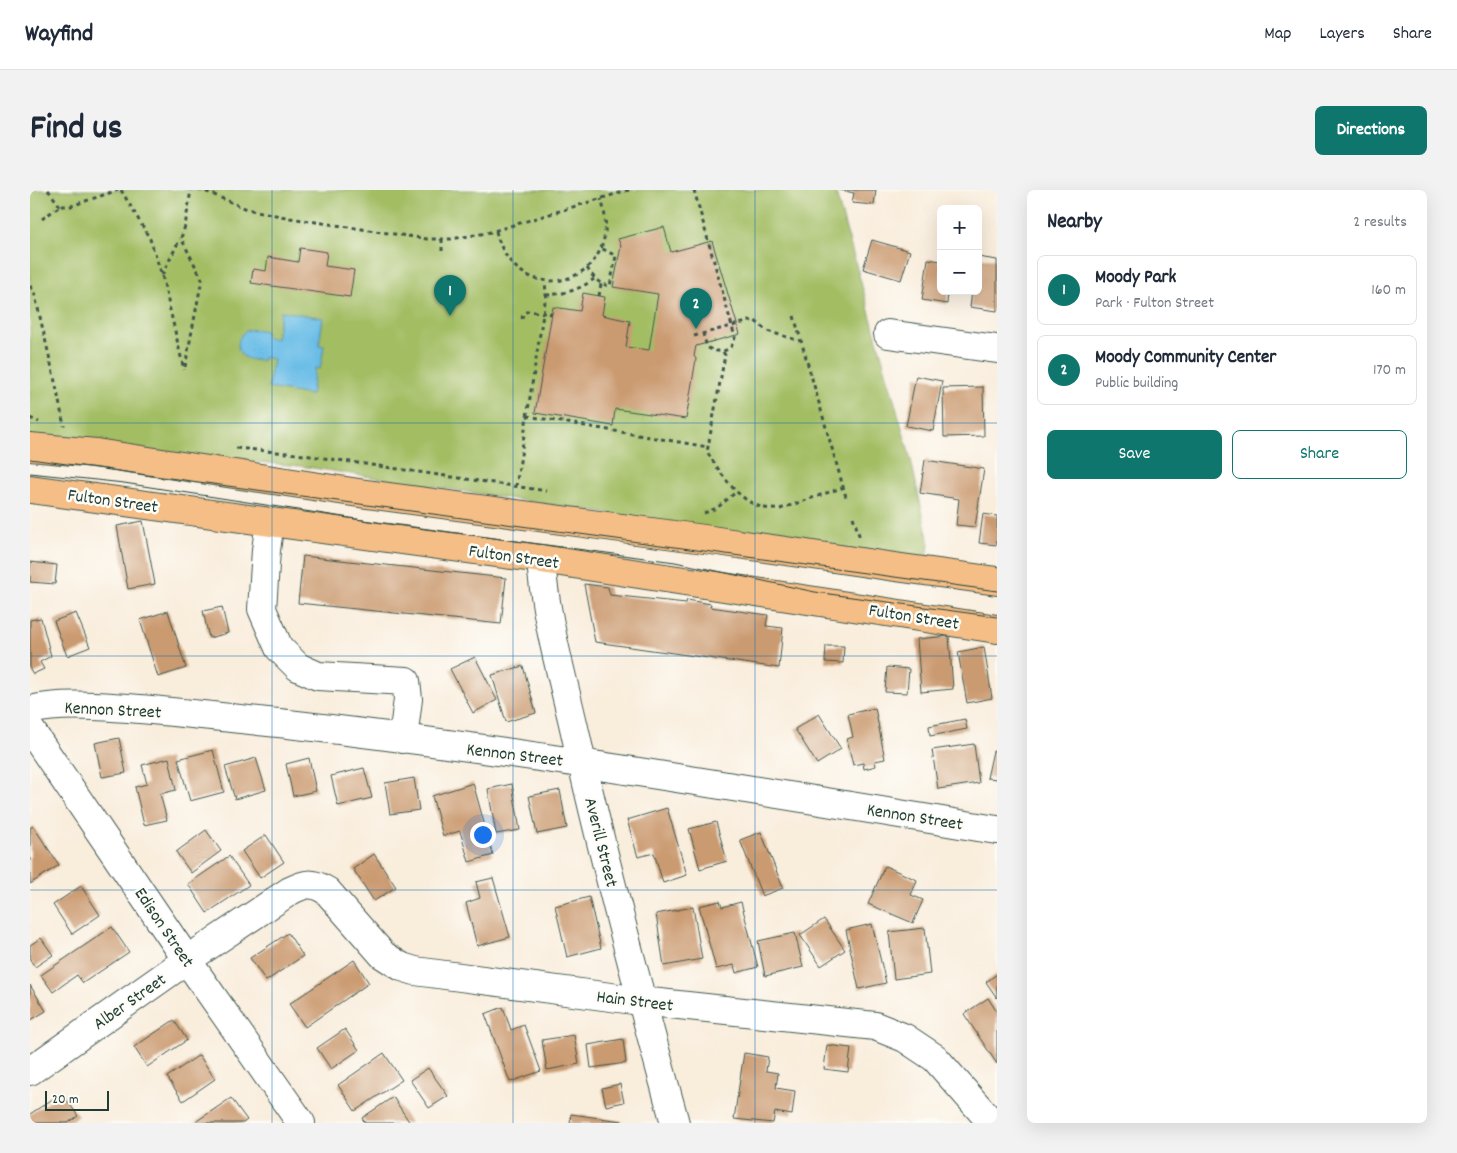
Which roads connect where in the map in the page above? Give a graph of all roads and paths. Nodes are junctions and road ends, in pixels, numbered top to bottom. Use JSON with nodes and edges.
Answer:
{"nodes":[{"id":1,"x":48,"y":190,"type":"edge"},
{"id":2,"x":120,"y":190,"type":"edge"},
{"id":3,"x":191,"y":190,"type":"edge"},
{"id":4,"x":198,"y":190,"type":"edge"},
{"id":5,"x":629,"y":190,"type":"edge"},
{"id":6,"x":694,"y":190,"type":"edge"},
{"id":7,"x":601,"y":199,"type":"junction"},
{"id":8,"x":60,"y":206,"type":"junction"},
{"id":9,"x":42,"y":219,"type":"dead end"},
{"id":10,"x":496,"y":231,"type":"junction"},
{"id":11,"x":181,"y":238,"type":"junction"},
{"id":12,"x":442,"y":239,"type":"junction"},
{"id":13,"x":601,"y":248,"type":"junction"},
{"id":14,"x":442,"y":252,"type":"dead end"},
{"id":15,"x":586,"y":268,"type":"junction"},
{"id":16,"x":162,"y":275,"type":"junction"},
{"id":17,"x":594,"y":279,"type":"junction"},
{"id":18,"x":545,"y":280,"type":"junction"},
{"id":19,"x":601,"y":284,"type":"junction"},
{"id":20,"x":30,"y":286,"type":"edge"},
{"id":21,"x":546,"y":295,"type":"junction"},
{"id":22,"x":599,"y":296,"type":"dead end"},
{"id":23,"x":543,"y":312,"type":"junction"},
{"id":24,"x":552,"y":314,"type":"dead end"},
{"id":25,"x":794,"y":316,"type":"dead end"},
{"id":26,"x":522,"y":319,"type":"dead end"},
{"id":27,"x":732,"y":325,"type":"junction"},
{"id":28,"x":703,"y":334,"type":"junction"},
{"id":29,"x":888,"y":334,"type":"dead end"},
{"id":30,"x":694,"y":336,"type":"dead end"},
{"id":31,"x":801,"y":341,"type":"junction"},
{"id":32,"x":997,"y":349,"type":"edge"},
{"id":33,"x":724,"y":352,"type":"junction"},
{"id":34,"x":526,"y":416,"type":"junction"},
{"id":35,"x":61,"y":432,"type":"dead end"},
{"id":36,"x":30,"y":447,"type":"edge"},
{"id":37,"x":230,"y":447,"type":"dead end"},
{"id":38,"x":708,"y":447,"type":"junction"},
{"id":39,"x":516,"y":486,"type":"junction"},
{"id":40,"x":844,"y":487,"type":"junction"},
{"id":41,"x":30,"y":489,"type":"edge"},
{"id":42,"x":736,"y":492,"type":"junction"},
{"id":43,"x":554,"y":493,"type":"dead end"},
{"id":44,"x":514,"y":496,"type":"dead end"},
{"id":45,"x":846,"y":496,"type":"dead end"},
{"id":46,"x":696,"y":514,"type":"dead end"},
{"id":47,"x":270,"y":522,"type":"junction"},
{"id":48,"x":541,"y":559,"type":"junction"},
{"id":49,"x":997,"y":581,"type":"edge"},
{"id":50,"x":997,"y":629,"type":"edge"},
{"id":51,"x":30,"y":710,"type":"edge"},
{"id":52,"x":30,"y":729,"type":"edge"},
{"id":53,"x":403,"y":739,"type":"junction"},
{"id":54,"x":582,"y":762,"type":"junction"},
{"id":55,"x":997,"y":830,"type":"edge"},
{"id":56,"x":279,"y":898,"type":"joint"},
{"id":57,"x":187,"y":960,"type":"junction"},
{"id":58,"x":641,"y":1001,"type":"junction"},
{"id":59,"x":30,"y":1071,"type":"edge"},
{"id":60,"x":301,"y":1123,"type":"edge"},
{"id":61,"x":675,"y":1123,"type":"edge"},
{"id":62,"x":992,"y":1123,"type":"edge"}],
"edges":[{"from":1,"to":8,"type":"path"},
{"from":2,"to":8,"type":"path"},
{"from":2,"to":16,"type":"path"},
{"from":3,"to":11,"type":"path"},
{"from":4,"to":12,"type":"path"},
{"from":5,"to":7,"type":"path"},
{"from":6,"to":27,"type":"path"},
{"from":7,"to":10,"type":"path"},
{"from":7,"to":13,"type":"path"},
{"from":8,"to":9,"type":"path"},
{"from":10,"to":12,"type":"path"},
{"from":10,"to":18,"type":"path"},
{"from":11,"to":16,"type":"path"},
{"from":11,"to":16,"type":"path"},
{"from":12,"to":14,"type":"path"},
{"from":13,"to":15,"type":"path"},
{"from":13,"to":19,"type":"path"},
{"from":15,"to":17,"type":"path"},
{"from":15,"to":18,"type":"path"},
{"from":17,"to":19,"type":"path"},
{"from":17,"to":21,"type":"path"},
{"from":18,"to":21,"type":"path"},
{"from":19,"to":22,"type":"path"},
{"from":20,"to":35,"type":"path"},
{"from":21,"to":23,"type":"path"},
{"from":23,"to":24,"type":"path"},
{"from":23,"to":26,"type":"path"},
{"from":23,"to":34,"type":"path"},
{"from":25,"to":31,"type":"path"},
{"from":27,"to":28,"type":"path"},
{"from":27,"to":31,"type":"path"},
{"from":27,"to":33,"type":"path"},
{"from":28,"to":30,"type":"path"},
{"from":28,"to":33,"type":"path"},
{"from":29,"to":32,"type":"street"},
{"from":31,"to":40,"type":"path"},
{"from":33,"to":38,"type":"path"},
{"from":34,"to":38,"type":"path"},
{"from":34,"to":39,"type":"path"},
{"from":36,"to":49,"type":"main road"},
{"from":37,"to":39,"type":"path"},
{"from":38,"to":42,"type":"path"},
{"from":39,"to":43,"type":"path"},
{"from":39,"to":44,"type":"path"},
{"from":40,"to":42,"type":"path"},
{"from":40,"to":45,"type":"path"},
{"from":41,"to":47,"type":"main road","name":"Fulton Street"},
{"from":42,"to":46,"type":"path"},
{"from":47,"to":48,"type":"main road","name":"Fulton Street"},
{"from":47,"to":53,"type":"street"},
{"from":48,"to":50,"type":"main road","name":"Fulton Street"},
{"from":48,"to":54,"type":"street","name":"Averill Street"},
{"from":51,"to":53,"type":"street","name":"Kennon Street"},
{"from":52,"to":57,"type":"street","name":"Edison Street"},
{"from":53,"to":54,"type":"street","name":"Kennon Street"},
{"from":54,"to":55,"type":"street","name":"Kennon Street"},
{"from":54,"to":58,"type":"street","name":"Averill Street"},
{"from":56,"to":57,"type":"street","name":"Alber Street"},
{"from":56,"to":58,"type":"street","name":"Hain Street"},
{"from":57,"to":59,"type":"street","name":"Alber Street"},
{"from":57,"to":60,"type":"street","name":"Edison Street"},
{"from":58,"to":61,"type":"street","name":"Averill Street"},
{"from":58,"to":62,"type":"street","name":"Hain Street"}]}
